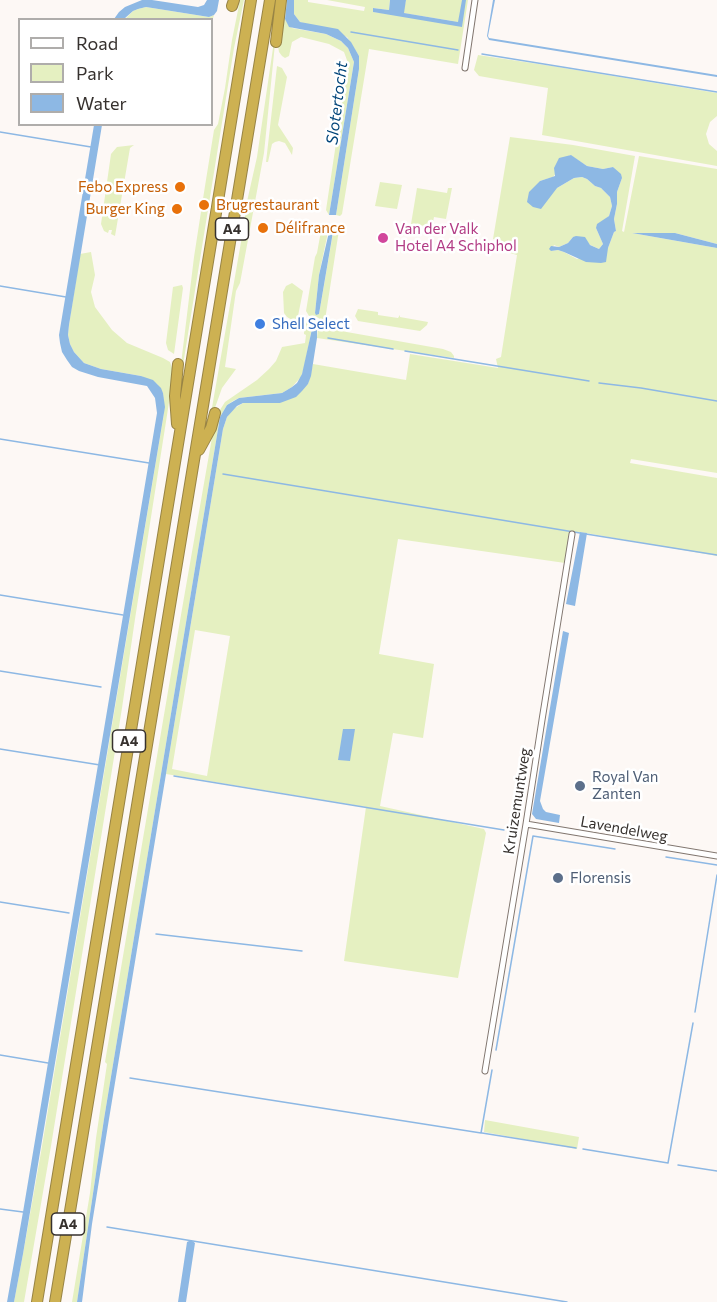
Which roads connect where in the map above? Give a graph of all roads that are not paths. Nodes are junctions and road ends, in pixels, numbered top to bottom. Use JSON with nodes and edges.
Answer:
{"nodes":[{"id":1,"x":251,"y":0,"type":"edge"},
{"id":2,"x":270,"y":0,"type":"edge"},
{"id":3,"x":281,"y":0,"type":"edge"},
{"id":4,"x":475,"y":0,"type":"edge"},
{"id":5,"x":276,"y":42,"type":"dead end"},
{"id":6,"x":465,"y":68,"type":"dead end"},
{"id":7,"x":178,"y":364,"type":"dead end"},
{"id":8,"x":215,"y":413,"type":"dead end"},
{"id":9,"x":178,"y":442,"type":"junction"},
{"id":10,"x":194,"y":458,"type":"junction"},
{"id":11,"x":572,"y":534,"type":"dead end"},
{"id":12,"x":526,"y":824,"type":"junction"},
{"id":13,"x":717,"y":856,"type":"edge"},
{"id":14,"x":484,"y":1071,"type":"dead end"},
{"id":15,"x":37,"y":1302,"type":"edge"},
{"id":16,"x":56,"y":1302,"type":"edge"}],
"edges":[{"from":1,"to":9,"type":"highway","number":"A4"},
{"from":2,"to":10,"type":"highway","number":"A4"},
{"from":3,"to":5,"type":"highway"},
{"from":4,"to":6,"type":"street"},
{"from":7,"to":9,"type":"highway","number":"A4"},
{"from":8,"to":10,"type":"highway","number":"A4"},
{"from":9,"to":15,"type":"highway","number":"A4"},
{"from":10,"to":16,"type":"highway","number":"A4"},
{"from":11,"to":12,"type":"street","name":"Kruizemuntweg"},
{"from":12,"to":13,"type":"street","name":"Lavendelweg"},
{"from":12,"to":14,"type":"street","name":"Kruizemuntweg"}]}
